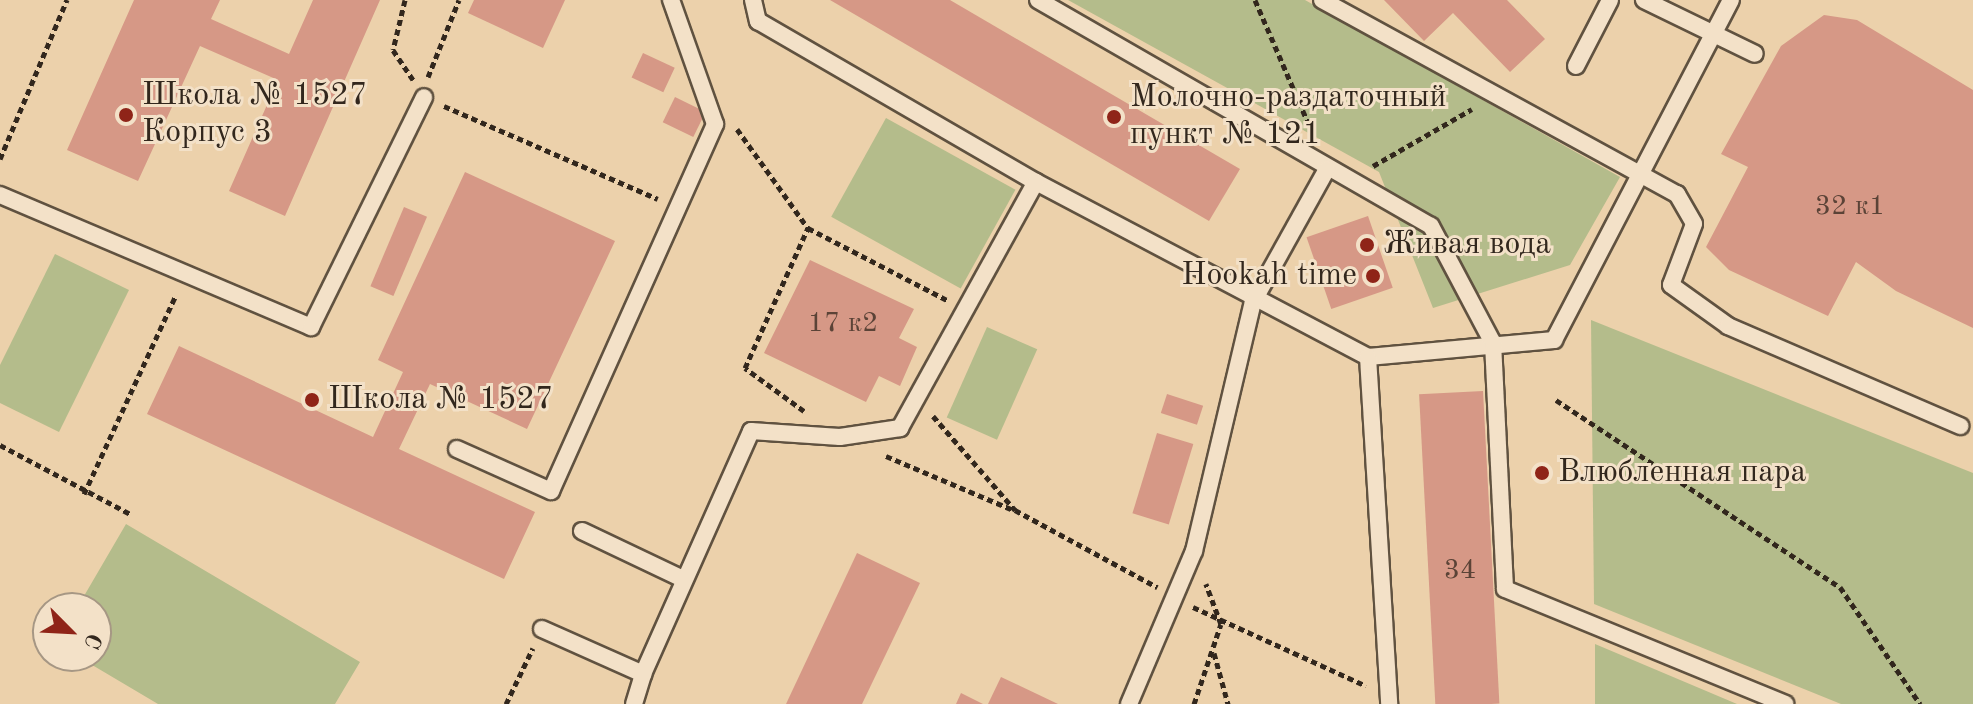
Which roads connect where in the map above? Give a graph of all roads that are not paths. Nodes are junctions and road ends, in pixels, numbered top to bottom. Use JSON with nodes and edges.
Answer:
{"nodes":[{"id":1,"x":671,"y":0,"type":"edge"},
{"id":2,"x":753,"y":0,"type":"edge"},
{"id":3,"x":1038,"y":0,"type":"edge"},
{"id":4,"x":1322,"y":0,"type":"edge"},
{"id":5,"x":1610,"y":0,"type":"edge"},
{"id":6,"x":1644,"y":0,"type":"edge"},
{"id":7,"x":1731,"y":0,"type":"edge"},
{"id":8,"x":1713,"y":33,"type":"junction"},
{"id":9,"x":1755,"y":54,"type":"dead end"},
{"id":10,"x":1576,"y":66,"type":"dead end"},
{"id":11,"x":424,"y":97,"type":"road end"},
{"id":12,"x":1327,"y":169,"type":"junction"},
{"id":13,"x":1638,"y":172,"type":"junction"},
{"id":14,"x":1036,"y":182,"type":"junction"},
{"id":15,"x":0,"y":195,"type":"edge"},
{"id":16,"x":1253,"y":302,"type":"junction"},
{"id":17,"x":1493,"y":343,"type":"junction"},
{"id":18,"x":1368,"y":357,"type":"junction"},
{"id":19,"x":1960,"y":426,"type":"dead end"},
{"id":20,"x":457,"y":449,"type":"dead end"},
{"id":21,"x":582,"y":531,"type":"dead end"},
{"id":22,"x":681,"y":578,"type":"junction"},
{"id":23,"x":542,"y":629,"type":"road end"},
{"id":24,"x":643,"y":674,"type":"junction"},
{"id":25,"x":1389,"y":700,"type":"edge"},
{"id":26,"x":634,"y":704,"type":"edge"},
{"id":27,"x":1129,"y":704,"type":"edge"},
{"id":28,"x":1785,"y":704,"type":"edge"}],
"edges":[{"from":1,"to":20,"type":"lane"},
{"from":2,"to":14,"type":"lane"},
{"from":3,"to":12,"type":"lane"},
{"from":4,"to":13,"type":"lane"},
{"from":5,"to":10,"type":"lane"},
{"from":6,"to":8,"type":"lane"},
{"from":7,"to":8,"type":"lane"},
{"from":8,"to":9,"type":"lane"},
{"from":8,"to":13,"type":"lane"},
{"from":11,"to":15,"type":"lane"},
{"from":12,"to":16,"type":"lane"},
{"from":12,"to":17,"type":"lane"},
{"from":13,"to":17,"type":"lane"},
{"from":13,"to":19,"type":"lane"},
{"from":14,"to":16,"type":"lane"},
{"from":14,"to":22,"type":"lane"},
{"from":16,"to":18,"type":"lane"},
{"from":16,"to":27,"type":"lane"},
{"from":17,"to":18,"type":"lane"},
{"from":17,"to":28,"type":"lane"},
{"from":18,"to":25,"type":"lane"},
{"from":21,"to":22,"type":"lane"},
{"from":22,"to":24,"type":"lane"},
{"from":23,"to":24,"type":"lane"},
{"from":24,"to":26,"type":"lane"}]}
